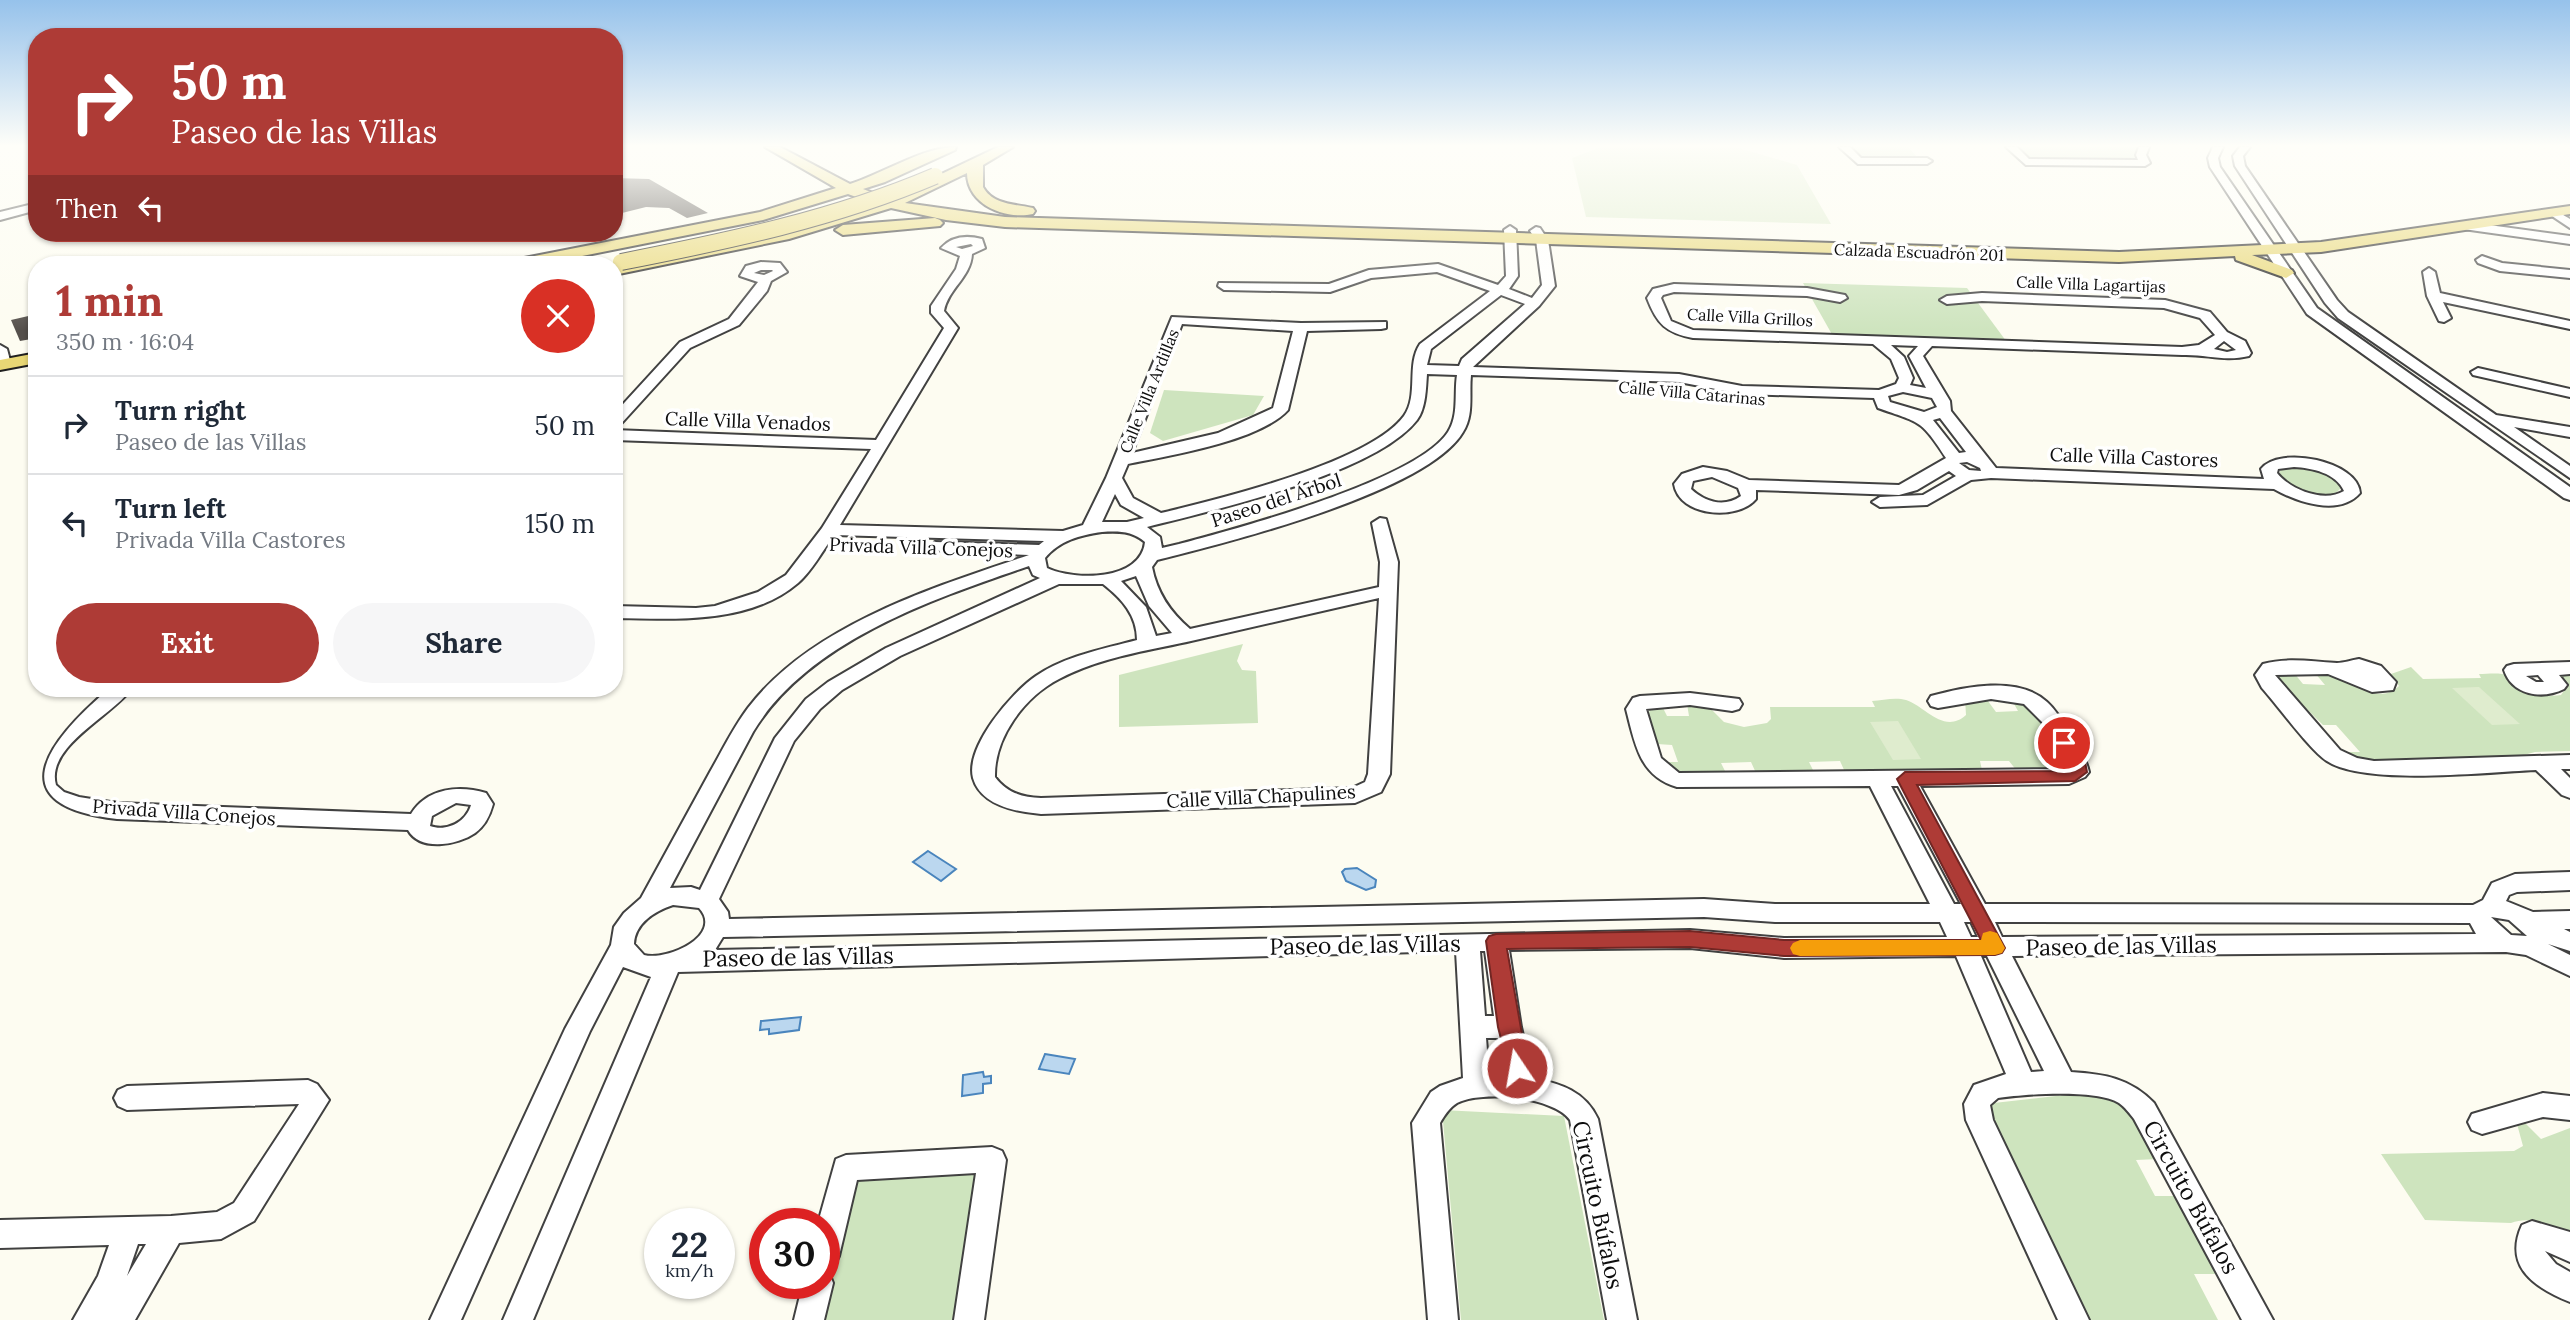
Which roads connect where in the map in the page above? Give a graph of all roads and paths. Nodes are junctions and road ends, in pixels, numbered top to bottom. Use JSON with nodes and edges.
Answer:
{"nodes":[{"id":1,"x":27,"y":209,"type":"edge"},
{"id":2,"x":787,"y":209,"type":"edge"},
{"id":3,"x":823,"y":209,"type":"edge"},
{"id":4,"x":847,"y":209,"type":"edge"},
{"id":5,"x":853,"y":209,"type":"edge"},
{"id":6,"x":876,"y":209,"type":"edge"},
{"id":7,"x":915,"y":209,"type":"edge"},
{"id":8,"x":936,"y":209,"type":"edge"},
{"id":9,"x":1011,"y":209,"type":"edge"},
{"id":10,"x":2242,"y":209,"type":"edge"},
{"id":11,"x":2269,"y":209,"type":"edge"},
{"id":12,"x":2516,"y":209,"type":"edge"},
{"id":13,"x":2570,"y":210,"type":"edge"},
{"id":14,"x":2553,"y":212,"type":"junction"},
{"id":15,"x":0,"y":216,"type":"edge"},
{"id":16,"x":1071,"y":217,"type":"junction"},
{"id":17,"x":842,"y":220,"type":"junction"},
{"id":18,"x":1005,"y":222,"type":"junction"},
{"id":19,"x":2570,"y":224,"type":"edge"},
{"id":20,"x":2466,"y":226,"type":"junction"},
{"id":21,"x":1510,"y":235,"type":"junction"},
{"id":22,"x":1539,"y":236,"type":"junction"},
{"id":23,"x":772,"y":239,"type":"junction"},
{"id":24,"x":2570,"y":240,"type":"edge"},
{"id":25,"x":2294,"y":244,"type":"junction"},
{"id":26,"x":2267,"y":247,"type":"junction"},
{"id":27,"x":2322,"y":247,"type":"junction"},
{"id":28,"x":967,"y":253,"type":"dead end"},
{"id":29,"x":2221,"y":254,"type":"junction"},
{"id":30,"x":561,"y":256,"type":"edge"},
{"id":31,"x":604,"y":256,"type":"edge"},
{"id":32,"x":623,"y":261,"type":"edge"},
{"id":33,"x":2306,"y":265,"type":"junction"},
{"id":34,"x":623,"y":268,"type":"edge"},
{"id":35,"x":2430,"y":272,"type":"dead end"},
{"id":36,"x":2568,"y":272,"type":"edge"},
{"id":37,"x":2286,"y":273,"type":"junction"},
{"id":38,"x":765,"y":279,"type":"dead end"},
{"id":39,"x":1224,"y":286,"type":"dead end"},
{"id":40,"x":1498,"y":292,"type":"junction"},
{"id":41,"x":2434,"y":296,"type":"junction"},
{"id":42,"x":1840,"y":298,"type":"dead end"},
{"id":43,"x":1947,"y":300,"type":"dead end"},
{"id":44,"x":1534,"y":303,"type":"junction"},
{"id":45,"x":2444,"y":318,"type":"dead end"},
{"id":46,"x":1381,"y":325,"type":"dead end"},
{"id":47,"x":2570,"y":325,"type":"edge"},
{"id":48,"x":1301,"y":327,"type":"junction"},
{"id":49,"x":2222,"y":335,"type":"junction"},
{"id":50,"x":1877,"y":341,"type":"junction"},
{"id":51,"x":1928,"y":343,"type":"junction"},
{"id":52,"x":2201,"y":350,"type":"junction"},
{"id":53,"x":28,"y":360,"type":"edge"},
{"id":54,"x":1,"y":364,"type":"edge"},
{"id":55,"x":28,"y":369,"type":"edge"},
{"id":56,"x":1418,"y":374,"type":"junction"},
{"id":57,"x":1463,"y":375,"type":"junction"},
{"id":58,"x":2570,"y":382,"type":"edge"},
{"id":59,"x":1902,"y":387,"type":"junction"},
{"id":60,"x":2570,"y":393,"type":"edge"},
{"id":61,"x":1937,"y":395,"type":"junction"},
{"id":62,"x":1881,"y":400,"type":"junction"},
{"id":63,"x":1943,"y":411,"type":"junction"},
{"id":64,"x":2452,"y":411,"type":"junction"},
{"id":65,"x":623,"y":413,"type":"edge"},
{"id":66,"x":1920,"y":416,"type":"junction"},
{"id":67,"x":2489,"y":418,"type":"junction"},
{"id":68,"x":2570,"y":432,"type":"edge"},
{"id":69,"x":623,"y":435,"type":"edge"},
{"id":70,"x":881,"y":445,"type":"junction"},
{"id":71,"x":1121,"y":460,"type":"junction"},
{"id":72,"x":1953,"y":461,"type":"junction"},
{"id":73,"x":1984,"y":465,"type":"junction"},
{"id":74,"x":2570,"y":473,"type":"edge"},
{"id":75,"x":1969,"y":475,"type":"junction"},
{"id":76,"x":1114,"y":478,"type":"junction"},
{"id":77,"x":2273,"y":479,"type":"dead end"},
{"id":78,"x":2570,"y":495,"type":"edge"},
{"id":79,"x":1158,"y":519,"type":"junction"},
{"id":80,"x":1380,"y":523,"type":"dead end"},
{"id":81,"x":1128,"y":527,"type":"junction"},
{"id":82,"x":1090,"y":529,"type":"junction"},
{"id":83,"x":825,"y":536,"type":"junction"},
{"id":84,"x":1065,"y":536,"type":"junction"},
{"id":85,"x":914,"y":539,"type":"junction"},
{"id":86,"x":1039,"y":554,"type":"junction"},
{"id":87,"x":1148,"y":561,"type":"junction"},
{"id":88,"x":1054,"y":579,"type":"junction"},
{"id":89,"x":1107,"y":579,"type":"junction"},
{"id":90,"x":1388,"y":590,"type":"junction"},
{"id":91,"x":1147,"y":606,"type":"junction"},
{"id":92,"x":623,"y":612,"type":"edge"},
{"id":93,"x":1187,"y":636,"type":"junction"},
{"id":94,"x":1147,"y":645,"type":"junction"},
{"id":95,"x":2570,"y":668,"type":"edge"},
{"id":96,"x":2545,"y":671,"type":"dead end"},
{"id":97,"x":2348,"y":673,"type":"dead end"},
{"id":98,"x":112,"y":697,"type":"edge"},
{"id":99,"x":1938,"y":701,"type":"dead end"},
{"id":100,"x":1732,"y":705,"type":"dead end"},
{"id":101,"x":2541,"y":763,"type":"junction"},
{"id":102,"x":2568,"y":763,"type":"edge"},
{"id":103,"x":1877,"y":779,"type":"junction"},
{"id":104,"x":1905,"y":779,"type":"junction"},
{"id":105,"x":2570,"y":790,"type":"edge"},
{"id":106,"x":417,"y":822,"type":"dead end"},
{"id":107,"x":2570,"y":881,"type":"edge"},
{"id":108,"x":707,"y":900,"type":"junction"},
{"id":109,"x":650,"y":904,"type":"junction"},
{"id":110,"x":2485,"y":911,"type":"junction"},
{"id":111,"x":1949,"y":915,"type":"junction"},
{"id":112,"x":1979,"y":915,"type":"junction"},
{"id":113,"x":2570,"y":920,"type":"edge"},
{"id":114,"x":718,"y":928,"type":"junction"},
{"id":115,"x":2524,"y":934,"type":"junction"},
{"id":116,"x":1496,"y":941,"type":"junction"},
{"id":117,"x":1467,"y":942,"type":"junction"},
{"id":118,"x":2570,"y":942,"type":"edge"},
{"id":119,"x":621,"y":948,"type":"junction"},
{"id":120,"x":1965,"y":948,"type":"junction"},
{"id":121,"x":1995,"y":948,"type":"junction"},
{"id":122,"x":676,"y":963,"type":"junction"},
{"id":123,"x":2570,"y":966,"type":"edge"},
{"id":124,"x":2032,"y":1022,"type":"junction"},
{"id":125,"x":1998,"y":1023,"type":"junction"},
{"id":126,"x":1473,"y":1027,"type":"junction"},
{"id":127,"x":1508,"y":1027,"type":"junction"},
{"id":128,"x":2023,"y":1083,"type":"junction"},
{"id":129,"x":2063,"y":1083,"type":"junction"},
{"id":130,"x":1477,"y":1087,"type":"junction"},
{"id":131,"x":1522,"y":1088,"type":"junction"},
{"id":132,"x":127,"y":1098,"type":"dead end"},
{"id":133,"x":2570,"y":1108,"type":"edge"},
{"id":134,"x":2482,"y":1122,"type":"dead end"},
{"id":135,"x":836,"y":1208,"type":"edge"},
{"id":136,"x":171,"y":1230,"type":"junction"},
{"id":137,"x":128,"y":1231,"type":"junction"},
{"id":138,"x":0,"y":1234,"type":"edge"},
{"id":139,"x":2570,"y":1248,"type":"edge"},
{"id":140,"x":2570,"y":1287,"type":"edge"},
{"id":141,"x":814,"y":1299,"type":"edge"},
{"id":142,"x":88,"y":1320,"type":"edge"},
{"id":143,"x":118,"y":1320,"type":"edge"},
{"id":144,"x":445,"y":1320,"type":"edge"},
{"id":145,"x":518,"y":1320,"type":"edge"},
{"id":146,"x":808,"y":1320,"type":"edge"},
{"id":147,"x":969,"y":1320,"type":"edge"},
{"id":148,"x":1443,"y":1320,"type":"edge"},
{"id":149,"x":1622,"y":1320,"type":"edge"},
{"id":150,"x":2074,"y":1320,"type":"edge"},
{"id":151,"x":2258,"y":1320,"type":"edge"}],
"edges":[{"from":1,"to":15,"type":"street"},
{"from":2,"to":30,"type":"main road"},
{"from":3,"to":31,"type":"main road"},
{"from":4,"to":17,"type":"main road"},
{"from":5,"to":32,"type":"main road","bridge":true},
{"from":6,"to":17,"type":"main road"},
{"from":7,"to":18,"type":"main road","name":"Calzada Escuadrón 201"},
{"from":8,"to":16,"type":"main road","name":"Calzada Escuadrón 201"},
{"from":9,"to":16,"type":"main road"},
{"from":10,"to":26,"type":"street"},
{"from":11,"to":25,"type":"street"},
{"from":12,"to":25,"type":"main road","name":"Calzada Escuadrón 201"},
{"from":13,"to":14,"type":"main road","name":"Calzada Escuadrón 201"},
{"from":14,"to":19,"type":"street"},
{"from":14,"to":20,"type":"main road","name":"Calzada Escuadrón 201"},
{"from":16,"to":21,"type":"main road","name":"Calzada Escuadrón 201"},
{"from":17,"to":23,"type":"main road"},
{"from":18,"to":21,"type":"main road","name":"Calzada Escuadrón 201"},
{"from":18,"to":23,"type":"main road"},
{"from":20,"to":24,"type":"street"},
{"from":20,"to":27,"type":"main road","name":"Calzada Escuadrón 201"},
{"from":21,"to":22,"type":"main road","name":"Calzada Escuadrón 201"},
{"from":21,"to":40,"type":"street","name":"Paseo del Árbol"},
{"from":22,"to":26,"type":"main road","name":"Calzada Escuadrón 201"},
{"from":22,"to":29,"type":"main road","name":"Calzada Escuadrón 201"},
{"from":22,"to":44,"type":"street"},
{"from":23,"to":34,"type":"main road"},
{"from":25,"to":26,"type":"main road","name":"Calzada Escuadrón 201"},
{"from":25,"to":27,"type":"main road","name":"Calzada Escuadrón 201"},
{"from":25,"to":33,"type":"street"},
{"from":26,"to":29,"type":"main road","name":"Calzada Escuadrón 201"},
{"from":26,"to":37,"type":"street"},
{"from":27,"to":33,"type":"main road"},
{"from":28,"to":70,"type":"street"},
{"from":29,"to":37,"type":"main road"},
{"from":33,"to":67,"type":"street"},
{"from":35,"to":41,"type":"street"},
{"from":36,"to":36,"type":"street"},
{"from":37,"to":64,"type":"street"},
{"from":38,"to":65,"type":"street","name":"Calle Villa Venados"},
{"from":39,"to":40,"type":"street"},
{"from":40,"to":44,"type":"street"},
{"from":40,"to":56,"type":"street","name":"Paseo del Árbol"},
{"from":41,"to":45,"type":"street"},
{"from":41,"to":47,"type":"street"},
{"from":42,"to":50,"type":"street","name":"Calle Villa Grillos"},
{"from":43,"to":49,"type":"street","name":"Calle Villa Lagartijas"},
{"from":44,"to":57,"type":"street"},
{"from":46,"to":48,"type":"street","name":"Calle Villa Ardillas"},
{"from":48,"to":71,"type":"street","name":"Calle Villa Ardillas"},
{"from":48,"to":71,"type":"street","name":"Calle Villa Ardillas"},
{"from":49,"to":52,"type":"street"},
{"from":49,"to":52,"type":"street","name":"Calle Villa Lagartijas"},
{"from":50,"to":51,"type":"street","name":"Calle Villa Grillos"},
{"from":50,"to":59,"type":"street"},
{"from":51,"to":52,"type":"street","name":"Calle Villa Lagartijas"},
{"from":51,"to":61,"type":"street"},
{"from":53,"to":54,"type":"main road"},
{"from":54,"to":55,"type":"main road"},
{"from":56,"to":57,"type":"street","name":"Calle Villa Catarinas"},
{"from":56,"to":79,"type":"street","name":"Paseo del Árbol"},
{"from":57,"to":62,"type":"street","name":"Calle Villa Catarinas"},
{"from":57,"to":87,"type":"street","name":"Paseo del Árbol"},
{"from":58,"to":60,"type":"street"},
{"from":59,"to":61,"type":"street"},
{"from":59,"to":62,"type":"street"},
{"from":61,"to":63,"type":"street"},
{"from":62,"to":66,"type":"street"},
{"from":63,"to":66,"type":"street"},
{"from":63,"to":73,"type":"street"},
{"from":64,"to":67,"type":"street"},
{"from":64,"to":78,"type":"street"},
{"from":66,"to":72,"type":"street"},
{"from":67,"to":68,"type":"street"},
{"from":67,"to":74,"type":"street"},
{"from":69,"to":70,"type":"street","name":"Calle Villa Venados"},
{"from":70,"to":83,"type":"street"},
{"from":71,"to":76,"type":"street","name":"Calle Villa Ardillas"},
{"from":72,"to":73,"type":"street"},
{"from":72,"to":75,"type":"street"},
{"from":72,"to":75,"type":"street"},
{"from":73,"to":75,"type":"street"},
{"from":73,"to":77,"type":"street","name":"Calle Villa Castores"},
{"from":76,"to":79,"type":"street","name":"Calle Villa Ardillas"},
{"from":76,"to":82,"type":"street","name":"Calle Villa Ardillas"},
{"from":79,"to":81,"type":"street","name":"Paseo del Árbol"},
{"from":80,"to":90,"type":"street"},
{"from":81,"to":82,"type":"street","name":"Paseo del Árbol"},
{"from":81,"to":87,"type":"street"},
{"from":82,"to":84,"type":"street","name":"Paseo del Árbol"},
{"from":83,"to":85,"type":"street","name":"Privada Villa Conejos"},
{"from":83,"to":92,"type":"street","name":"Privada Villa Conejos"},
{"from":84,"to":85,"type":"street","name":"Privada Villa Conejos"},
{"from":84,"to":86,"type":"street"},
{"from":85,"to":86,"type":"street","name":"Privada Villa Conejos"},
{"from":86,"to":88,"type":"street"},
{"from":86,"to":109,"type":"street"},
{"from":87,"to":89,"type":"street","name":"Paseo del Árbol"},
{"from":87,"to":91,"type":"street"},
{"from":88,"to":89,"type":"street","name":"Paseo del Árbol"},
{"from":88,"to":108,"type":"street"},
{"from":89,"to":91,"type":"street"},
{"from":90,"to":93,"type":"street","name":"Calle Villa Chapulines"},
{"from":90,"to":94,"type":"street","name":"Calle Villa Chapulines"},
{"from":91,"to":93,"type":"street"},
{"from":91,"to":94,"type":"street"},
{"from":93,"to":94,"type":"street","name":"Calle Villa Chapulines"},
{"from":95,"to":96,"type":"street"},
{"from":97,"to":101,"type":"street"},
{"from":98,"to":106,"type":"street","name":"Privada Villa Conejos"},
{"from":99,"to":104,"type":"street"},
{"from":100,"to":103,"type":"street"},
{"from":101,"to":102,"type":"street"},
{"from":101,"to":105,"type":"street"},
{"from":103,"to":104,"type":"street"},
{"from":103,"to":111,"type":"street"},
{"from":104,"to":112,"type":"street"},
{"from":107,"to":110,"type":"street"},
{"from":108,"to":109,"type":"street"},
{"from":108,"to":114,"type":"street"},
{"from":109,"to":119,"type":"street"},
{"from":110,"to":112,"type":"street","name":"Paseo de las Villas"},
{"from":110,"to":115,"type":"street"},
{"from":111,"to":112,"type":"street","name":"Paseo de las Villas"},
{"from":111,"to":114,"type":"street","name":"Paseo de las Villas"},
{"from":111,"to":120,"type":"street"},
{"from":112,"to":121,"type":"street"},
{"from":113,"to":115,"type":"street","name":"Paseo de las Villas"},
{"from":114,"to":122,"type":"street"},
{"from":115,"to":118,"type":"street","name":"Paseo de las Villas"},
{"from":115,"to":121,"type":"street","name":"Paseo de las Villas"},
{"from":115,"to":123,"type":"street","name":"Paseo de las Villas"},
{"from":116,"to":117,"type":"street","name":"Paseo de las Villas"},
{"from":116,"to":120,"type":"street","name":"Paseo de las Villas"},
{"from":116,"to":127,"type":"street"},
{"from":117,"to":122,"type":"street","name":"Paseo de las Villas"},
{"from":117,"to":126,"type":"street"},
{"from":119,"to":122,"type":"street"},
{"from":119,"to":144,"type":"street"},
{"from":120,"to":121,"type":"street","name":"Paseo de las Villas"},
{"from":120,"to":125,"type":"street"},
{"from":121,"to":124,"type":"street"},
{"from":122,"to":145,"type":"street"},
{"from":124,"to":125,"type":"street"},
{"from":124,"to":129,"type":"street"},
{"from":125,"to":128,"type":"street"},
{"from":126,"to":127,"type":"street"},
{"from":126,"to":130,"type":"street"},
{"from":127,"to":131,"type":"street"},
{"from":128,"to":129,"type":"street","name":"Circuito Búfalos"},
{"from":128,"to":150,"type":"street","name":"Circuito Búfalos"},
{"from":129,"to":151,"type":"street","name":"Circuito Búfalos"},
{"from":130,"to":131,"type":"street","name":"Circuito Búfalos"},
{"from":130,"to":148,"type":"street","name":"Circuito Búfalos"},
{"from":131,"to":149,"type":"street","name":"Circuito Búfalos"},
{"from":132,"to":136,"type":"street"},
{"from":133,"to":134,"type":"street"},
{"from":135,"to":147,"type":"street"},
{"from":136,"to":137,"type":"street"},
{"from":136,"to":143,"type":"street"},
{"from":137,"to":138,"type":"street"},
{"from":137,"to":142,"type":"street"},
{"from":139,"to":140,"type":"street"},
{"from":141,"to":146,"type":"street"}]}
